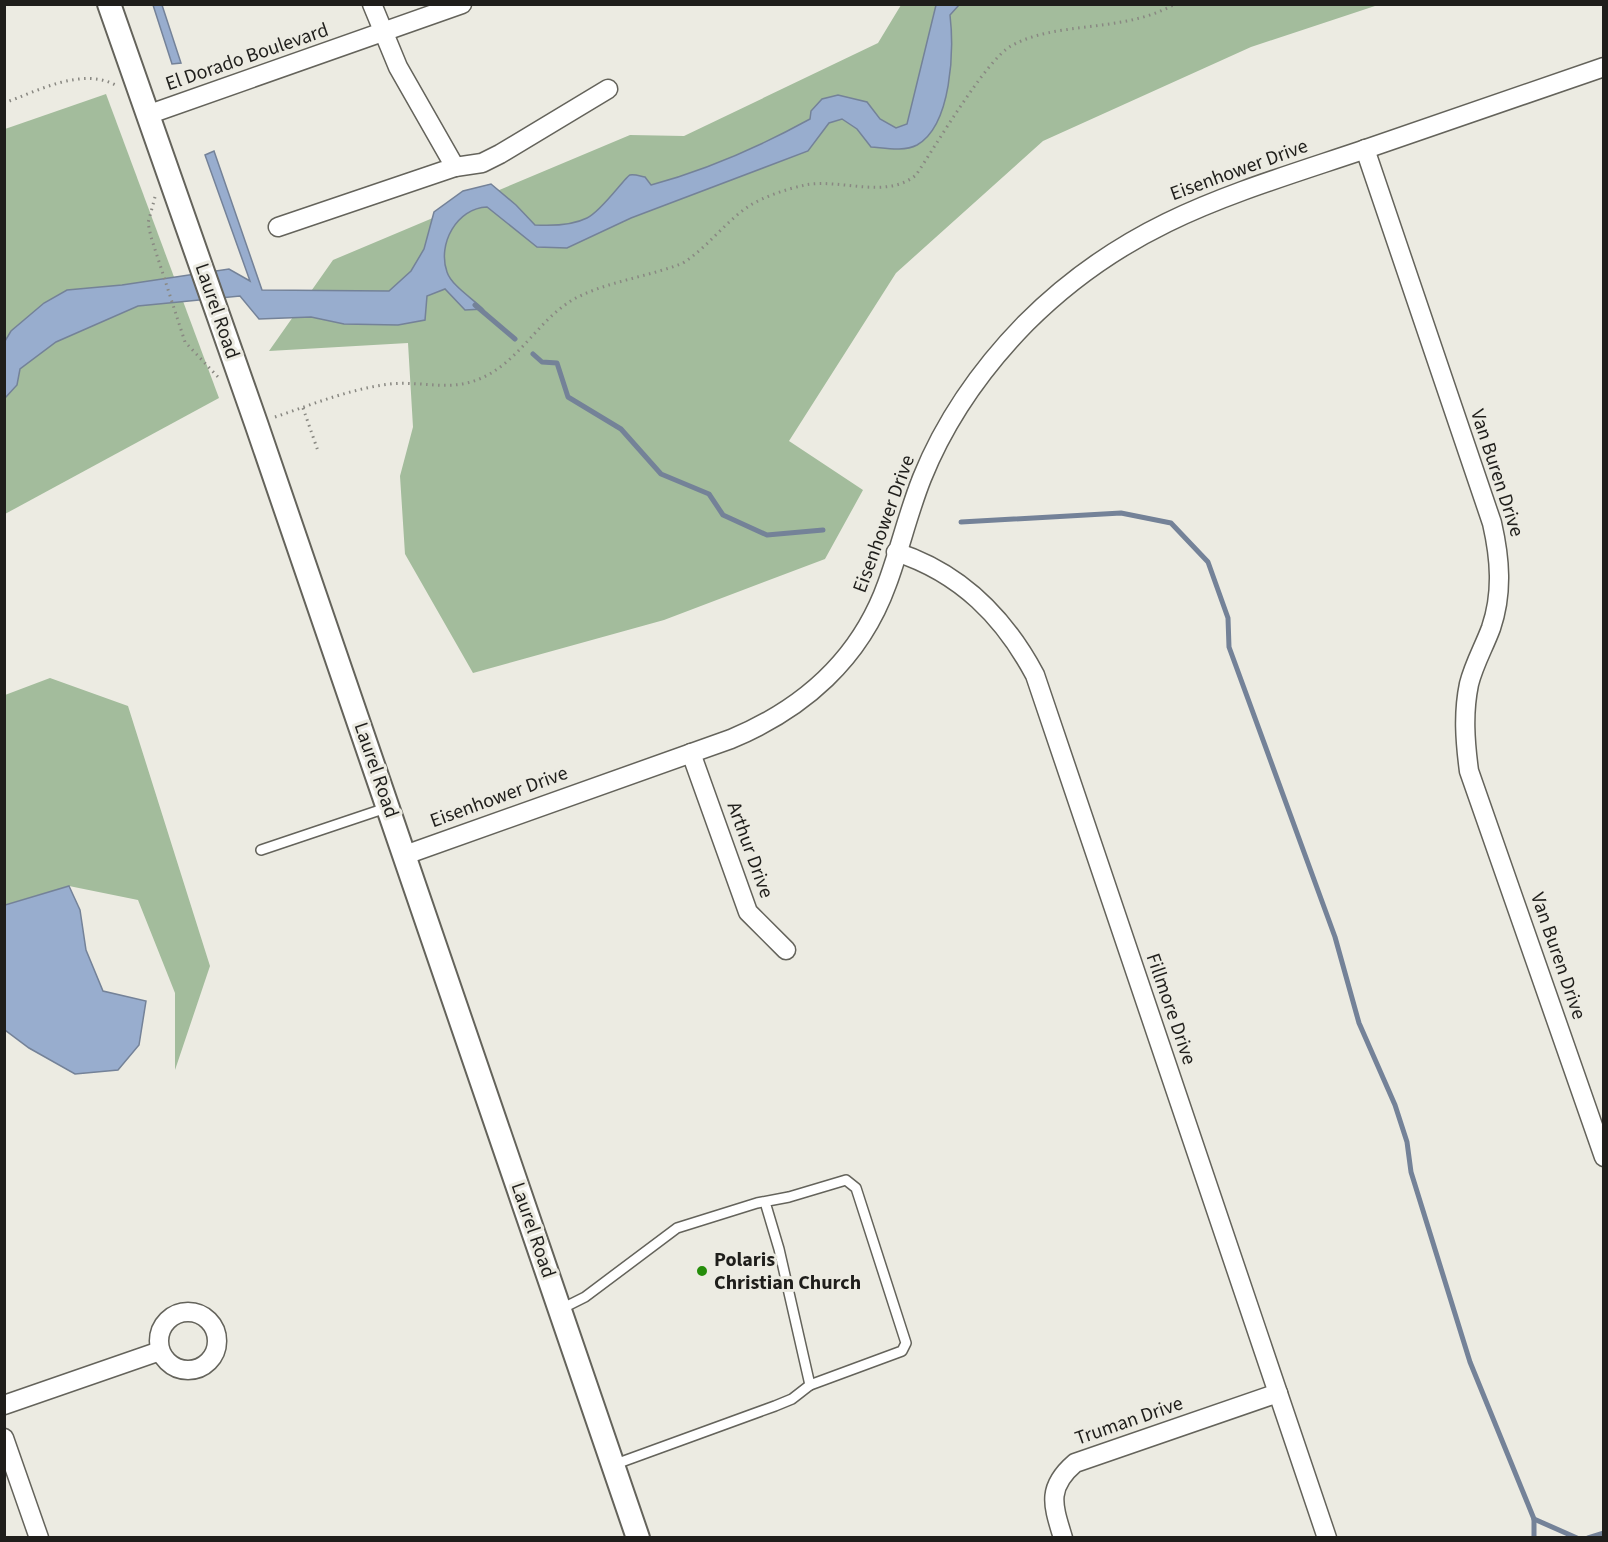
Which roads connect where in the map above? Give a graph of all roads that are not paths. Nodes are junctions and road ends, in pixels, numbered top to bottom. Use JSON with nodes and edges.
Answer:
{"nodes":[{"id":1,"x":109,"y":4,"type":"edge"},
{"id":2,"x":372,"y":4,"type":"edge"},
{"id":3,"x":462,"y":4,"type":"edge"},
{"id":4,"x":384,"y":34,"type":"junction"},
{"id":5,"x":1604,"y":67,"type":"edge"},
{"id":6,"x":608,"y":89,"type":"dead end"},
{"id":7,"x":147,"y":115,"type":"junction"},
{"id":8,"x":1365,"y":149,"type":"junction"},
{"id":9,"x":455,"y":167,"type":"junction"},
{"id":10,"x":278,"y":227,"type":"dead end"},
{"id":11,"x":896,"y":552,"type":"junction"},
{"id":12,"x":691,"y":753,"type":"junction"},
{"id":13,"x":389,"y":807,"type":"junction"},
{"id":14,"x":261,"y":850,"type":"dead end"},
{"id":15,"x":405,"y":855,"type":"junction"},
{"id":16,"x":786,"y":950,"type":"dead end"},
{"id":17,"x":1604,"y":1157,"type":"edge"},
{"id":18,"x":765,"y":1202,"type":"junction"},
{"id":19,"x":561,"y":1310,"type":"junction"},
{"id":20,"x":160,"y":1352,"type":"dead end"},
{"id":21,"x":810,"y":1385,"type":"junction"},
{"id":22,"x":1278,"y":1393,"type":"junction"},
{"id":23,"x":4,"y":1405,"type":"edge"},
{"id":24,"x":4,"y":1438,"type":"edge"},
{"id":25,"x":614,"y":1465,"type":"junction"},
{"id":26,"x":39,"y":1538,"type":"edge"},
{"id":27,"x":638,"y":1538,"type":"edge"},
{"id":28,"x":1063,"y":1538,"type":"edge"},
{"id":29,"x":1326,"y":1538,"type":"edge"}],
"edges":[{"from":1,"to":7,"type":"street","name":"Laurel Road"},
{"from":2,"to":4,"type":"street"},
{"from":3,"to":4,"type":"street","name":"El Dorado Boulevard"},
{"from":4,"to":7,"type":"street","name":"El Dorado Boulevard"},
{"from":4,"to":9,"type":"street"},
{"from":5,"to":8,"type":"street","name":"Eisenhower Drive"},
{"from":6,"to":9,"type":"street"},
{"from":7,"to":13,"type":"street","name":"Laurel Road"},
{"from":8,"to":11,"type":"street","name":"Eisenhower Drive"},
{"from":8,"to":17,"type":"street","name":"Van Buren Drive"},
{"from":9,"to":10,"type":"street"},
{"from":11,"to":12,"type":"street","name":"Eisenhower Drive"},
{"from":11,"to":22,"type":"street","name":"Fillmore Drive"},
{"from":12,"to":15,"type":"street","name":"Eisenhower Drive"},
{"from":12,"to":16,"type":"street","name":"Arthur Drive"},
{"from":13,"to":14,"type":"lane"},
{"from":13,"to":15,"type":"street","name":"Laurel Road"},
{"from":15,"to":19,"type":"street","name":"Laurel Road"},
{"from":18,"to":19,"type":"lane"},
{"from":18,"to":21,"type":"lane"},
{"from":18,"to":21,"type":"lane"},
{"from":19,"to":25,"type":"street","name":"Laurel Road"},
{"from":20,"to":23,"type":"street"},
{"from":21,"to":25,"type":"lane"},
{"from":22,"to":28,"type":"street","name":"Truman Drive"},
{"from":22,"to":29,"type":"street","name":"Fillmore Drive"},
{"from":24,"to":26,"type":"street"},
{"from":25,"to":27,"type":"street","name":"Laurel Road"}]}
